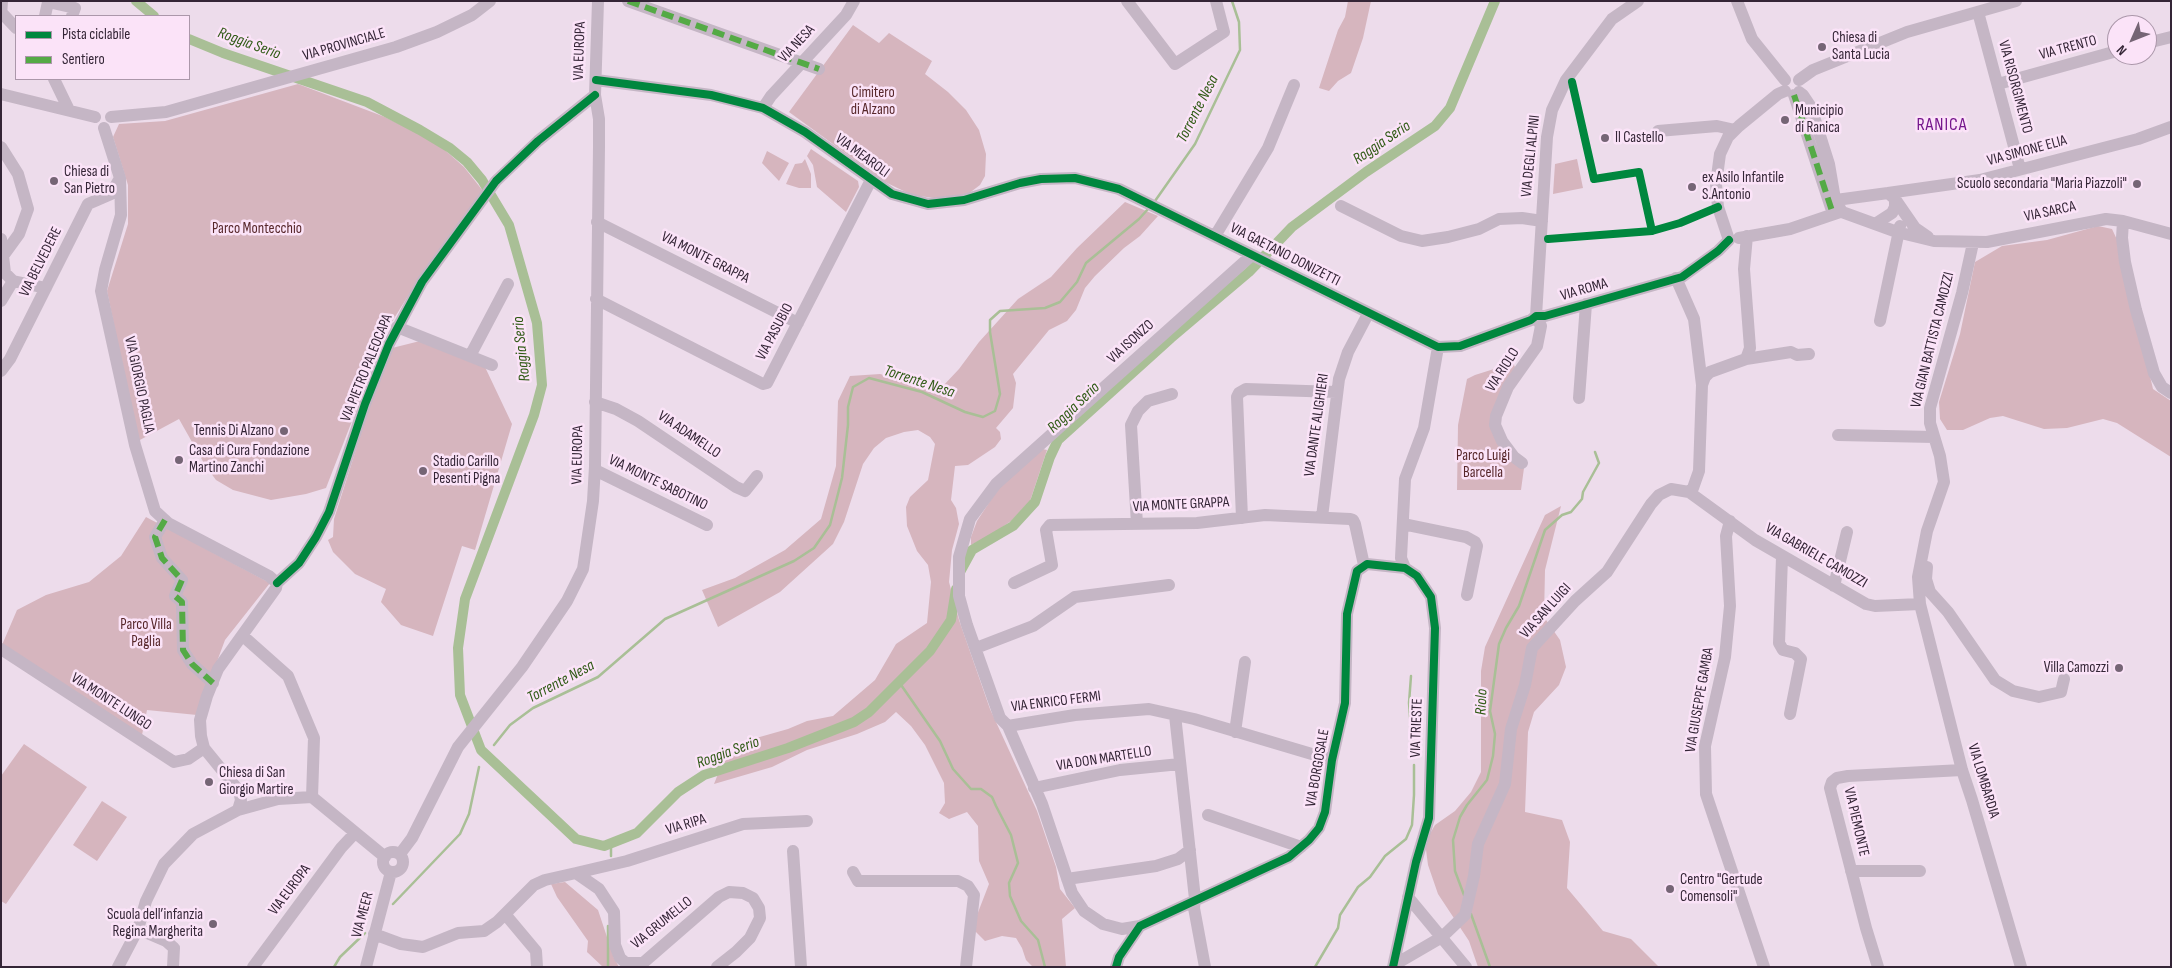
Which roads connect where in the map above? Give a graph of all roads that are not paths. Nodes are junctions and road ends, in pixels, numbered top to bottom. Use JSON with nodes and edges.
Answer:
{"nodes":[{"id":1,"x":2,"y":1,"type":"edge"},
{"id":2,"x":490,"y":1,"type":"edge"},
{"id":3,"x":598,"y":1,"type":"edge"},
{"id":4,"x":628,"y":1,"type":"edge"},
{"id":5,"x":854,"y":1,"type":"edge"},
{"id":6,"x":1127,"y":1,"type":"edge"},
{"id":7,"x":1216,"y":1,"type":"edge"},
{"id":8,"x":1638,"y":1,"type":"edge"},
{"id":9,"x":1736,"y":1,"type":"edge"},
{"id":10,"x":2016,"y":1,"type":"edge"},
{"id":11,"x":1978,"y":12,"type":"junction"},
{"id":12,"x":45,"y":15,"type":"edge"},
{"id":13,"x":72,"y":15,"type":"edge"},
{"id":14,"x":8,"y":19,"type":"edge"},
{"id":15,"x":2171,"y":37,"type":"edge"},
{"id":16,"x":2157,"y":40,"type":"edge"},
{"id":17,"x":2107,"y":54,"type":"edge"},
{"id":18,"x":802,"y":62,"type":"junction"},
{"id":19,"x":819,"y":68,"type":"dead end"},
{"id":20,"x":54,"y":80,"type":"edge"},
{"id":21,"x":596,"y":80,"type":"junction"},
{"id":22,"x":1998,"y":84,"type":"junction"},
{"id":23,"x":1294,"y":85,"type":"dead end"},
{"id":24,"x":1792,"y":88,"type":"junction"},
{"id":25,"x":1,"y":94,"type":"edge"},
{"id":26,"x":595,"y":94,"type":"junction"},
{"id":27,"x":763,"y":108,"type":"junction"},
{"id":28,"x":69,"y":110,"type":"junction"},
{"id":29,"x":107,"y":122,"type":"junction"},
{"id":30,"x":2171,"y":128,"type":"edge"},
{"id":31,"x":1735,"y":130,"type":"junction"},
{"id":32,"x":1658,"y":131,"type":"dead end"},
{"id":33,"x":1,"y":147,"type":"edge"},
{"id":34,"x":2020,"y":169,"type":"junction"},
{"id":35,"x":120,"y":178,"type":"junction"},
{"id":36,"x":871,"y":180,"type":"junction"},
{"id":37,"x":1119,"y":189,"type":"joint"},
{"id":38,"x":1891,"y":196,"type":"junction"},
{"id":39,"x":1341,"y":206,"type":"dead end"},
{"id":40,"x":1837,"y":209,"type":"junction"},
{"id":41,"x":1905,"y":216,"type":"junction"},
{"id":42,"x":2123,"y":221,"type":"junction"},
{"id":43,"x":597,"y":222,"type":"junction"},
{"id":44,"x":1542,"y":222,"type":"junction"},
{"id":45,"x":1875,"y":224,"type":"junction"},
{"id":46,"x":1898,"y":232,"type":"junction"},
{"id":47,"x":2171,"y":234,"type":"edge"},
{"id":48,"x":1215,"y":236,"type":"junction"},
{"id":49,"x":1747,"y":236,"type":"junction"},
{"id":50,"x":1,"y":239,"type":"edge"},
{"id":51,"x":1729,"y":240,"type":"junction"},
{"id":52,"x":1934,"y":240,"type":"junction"},
{"id":53,"x":1973,"y":243,"type":"junction"},
{"id":54,"x":1252,"y":255,"type":"junction"},
{"id":55,"x":3,"y":256,"type":"junction"},
{"id":56,"x":1676,"y":278,"type":"junction"},
{"id":57,"x":13,"y":281,"type":"junction"},
{"id":58,"x":508,"y":284,"type":"dead end"},
{"id":59,"x":46,"y":288,"type":"junction"},
{"id":60,"x":596,"y":299,"type":"junction"},
{"id":61,"x":1,"y":301,"type":"edge"},
{"id":62,"x":1586,"y":304,"type":"junction"},
{"id":63,"x":1368,"y":314,"type":"junction"},
{"id":64,"x":1536,"y":316,"type":"junction"},
{"id":65,"x":1880,"y":321,"type":"dead end"},
{"id":66,"x":798,"y":323,"type":"junction"},
{"id":67,"x":397,"y":327,"type":"junction"},
{"id":68,"x":1438,"y":347,"type":"junction"},
{"id":69,"x":1808,"y":354,"type":"dead end"},
{"id":70,"x":470,"y":356,"type":"junction"},
{"id":71,"x":1746,"y":359,"type":"junction"},
{"id":72,"x":1699,"y":363,"type":"junction"},
{"id":73,"x":492,"y":364,"type":"dead end"},
{"id":74,"x":1,"y":371,"type":"edge"},
{"id":75,"x":1710,"y":372,"type":"junction"},
{"id":76,"x":1702,"y":385,"type":"junction"},
{"id":77,"x":1336,"y":392,"type":"junction"},
{"id":78,"x":2171,"y":393,"type":"edge"},
{"id":79,"x":1172,"y":394,"type":"dead end"},
{"id":80,"x":1579,"y":398,"type":"dead end"},
{"id":81,"x":595,"y":402,"type":"junction"},
{"id":82,"x":1838,"y":435,"type":"dead end"},
{"id":83,"x":1934,"y":437,"type":"junction"},
{"id":84,"x":1522,"y":463,"type":"dead end"},
{"id":85,"x":595,"y":470,"type":"junction"},
{"id":86,"x":757,"y":476,"type":"dead end"},
{"id":87,"x":1689,"y":492,"type":"junction"},
{"id":88,"x":1322,"y":517,"type":"junction"},
{"id":89,"x":1242,"y":518,"type":"junction"},
{"id":90,"x":165,"y":520,"type":"junction"},
{"id":91,"x":1730,"y":521,"type":"junction"},
{"id":92,"x":1137,"y":524,"type":"junction"},
{"id":93,"x":1402,"y":524,"type":"junction"},
{"id":94,"x":707,"y":525,"type":"dead end"},
{"id":95,"x":1926,"y":531,"type":"junction"},
{"id":96,"x":1847,"y":532,"type":"dead end"},
{"id":97,"x":1782,"y":557,"type":"junction"},
{"id":98,"x":1364,"y":564,"type":"junction"},
{"id":99,"x":1405,"y":568,"type":"junction"},
{"id":100,"x":277,"y":583,"type":"junction"},
{"id":101,"x":1014,"y":583,"type":"dead end"},
{"id":102,"x":1169,"y":585,"type":"dead end"},
{"id":103,"x":1834,"y":586,"type":"junction"},
{"id":104,"x":1467,"y":595,"type":"dead end"},
{"id":105,"x":1920,"y":604,"type":"junction"},
{"id":106,"x":242,"y":636,"type":"junction"},
{"id":107,"x":976,"y":648,"type":"junction"},
{"id":108,"x":1,"y":649,"type":"edge"},
{"id":109,"x":1245,"y":662,"type":"dead end"},
{"id":110,"x":2064,"y":679,"type":"dead end"},
{"id":111,"x":212,"y":683,"type":"junction"},
{"id":112,"x":1790,"y":714,"type":"dead end"},
{"id":113,"x":1175,"y":715,"type":"junction"},
{"id":114,"x":1008,"y":726,"type":"junction"},
{"id":115,"x":1235,"y":732,"type":"junction"},
{"id":116,"x":204,"y":748,"type":"junction"},
{"id":117,"x":1332,"y":760,"type":"junction"},
{"id":118,"x":1180,"y":764,"type":"junction"},
{"id":119,"x":1962,"y":770,"type":"junction"},
{"id":120,"x":1034,"y":788,"type":"junction"},
{"id":121,"x":312,"y":797,"type":"junction"},
{"id":122,"x":238,"y":810,"type":"junction"},
{"id":123,"x":1208,"y":815,"type":"dead end"},
{"id":124,"x":806,"y":821,"type":"dead end"},
{"id":125,"x":355,"y":833,"type":"junction"},
{"id":126,"x":1302,"y":847,"type":"junction"},
{"id":127,"x":1190,"y":850,"type":"junction"},
{"id":128,"x":793,"y":851,"type":"dead end"},
{"id":129,"x":400,"y":854,"type":"junction"},
{"id":130,"x":385,"y":857,"type":"junction"},
{"id":131,"x":1851,"y":871,"type":"junction"},
{"id":132,"x":1920,"y":871,"type":"dead end"},
{"id":133,"x":391,"y":872,"type":"junction"},
{"id":134,"x":854,"y":872,"type":"dead end"},
{"id":135,"x":576,"y":873,"type":"junction"},
{"id":136,"x":1067,"y":879,"type":"junction"},
{"id":137,"x":1408,"y":897,"type":"junction"},
{"id":138,"x":1195,"y":899,"type":"junction"},
{"id":139,"x":505,"y":914,"type":"junction"},
{"id":140,"x":1140,"y":926,"type":"junction"},
{"id":141,"x":1112,"y":927,"type":"junction"},
{"id":142,"x":138,"y":928,"type":"junction"},
{"id":143,"x":374,"y":934,"type":"junction"},
{"id":144,"x":1442,"y":937,"type":"junction"},
{"id":145,"x":1118,"y":962,"type":"edge"},
{"id":146,"x":1394,"y":966,"type":"edge"},
{"id":147,"x":118,"y":967,"type":"edge"},
{"id":148,"x":173,"y":967,"type":"edge"},
{"id":149,"x":253,"y":967,"type":"edge"},
{"id":150,"x":366,"y":967,"type":"edge"},
{"id":151,"x":536,"y":967,"type":"edge"},
{"id":152,"x":717,"y":967,"type":"edge"},
{"id":153,"x":801,"y":967,"type":"edge"},
{"id":154,"x":966,"y":967,"type":"edge"},
{"id":155,"x":1205,"y":967,"type":"edge"},
{"id":156,"x":1466,"y":967,"type":"edge"},
{"id":157,"x":1764,"y":967,"type":"edge"},
{"id":158,"x":1878,"y":967,"type":"edge"},
{"id":159,"x":2021,"y":967,"type":"edge"}],
"edges":[{"from":1,"to":14,"type":"street"},
{"from":2,"to":29,"type":"street","name":"VIA PROVINCIALE"},
{"from":3,"to":21,"type":"street","name":"VIA EUROPA"},
{"from":4,"to":18,"type":"street"},
{"from":5,"to":18,"type":"street","name":"VIA NESA"},
{"from":6,"to":7,"type":"street"},
{"from":8,"to":44,"type":"street","name":"VIA DEGLI ALPINI"},
{"from":9,"to":24,"type":"street"},
{"from":10,"to":11,"type":"street"},
{"from":11,"to":22,"type":"street","name":"VIA RISORGIMENTO"},
{"from":11,"to":24,"type":"street"},
{"from":12,"to":13,"type":"street"},
{"from":15,"to":16,"type":"street"},
{"from":17,"to":22,"type":"street","name":"VIA TRENTO"},
{"from":18,"to":19,"type":"street"},
{"from":18,"to":27,"type":"street","name":"VIA NESA"},
{"from":20,"to":28,"type":"street"},
{"from":21,"to":26,"type":"street","name":"VIA EUROPA"},
{"from":21,"to":27,"type":"street","name":"VIA MEAROLI"},
{"from":22,"to":34,"type":"street","name":"VIA RISORGIMENTO"},
{"from":23,"to":48,"type":"street"},
{"from":24,"to":31,"type":"street"},
{"from":24,"to":40,"type":"street"},
{"from":25,"to":28,"type":"street"},
{"from":26,"to":43,"type":"street","name":"VIA EUROPA"},
{"from":26,"to":67,"type":"street","name":"VIA PIETRO PALEOCAPA"},
{"from":27,"to":36,"type":"street","name":"VIA MEAROLI"},
{"from":28,"to":29,"type":"street","name":"VIA PROVINCIALE"},
{"from":29,"to":35,"type":"street","name":"VIA GIORGIO PAGLIA"},
{"from":30,"to":34,"type":"street","name":"VIA SIMONE ELIA"},
{"from":31,"to":32,"type":"street"},
{"from":31,"to":51,"type":"street"},
{"from":33,"to":55,"type":"street"},
{"from":34,"to":38,"type":"street","name":"VIA SIMONE ELIA"},
{"from":35,"to":59,"type":"street","name":"VIA BELVEDERE"},
{"from":35,"to":90,"type":"street","name":"VIA GIORGIO PAGLIA"},
{"from":36,"to":37,"type":"street","name":"VIA MEAROLI"},
{"from":36,"to":66,"type":"street","name":"VIA PASUBIO"},
{"from":37,"to":48,"type":"street","name":"VIA GAETANO DONIZETTI"},
{"from":38,"to":40,"type":"street","name":"VIA SIMONE ELIA"},
{"from":38,"to":41,"type":"street"},
{"from":38,"to":45,"type":"street"},
{"from":39,"to":44,"type":"street"},
{"from":40,"to":45,"type":"street","name":"VIA SARCA"},
{"from":40,"to":49,"type":"street","name":"VIA SIMONE ELIA"},
{"from":41,"to":46,"type":"street"},
{"from":41,"to":52,"type":"street"},
{"from":42,"to":47,"type":"street","name":"VIA SARCA"},
{"from":42,"to":53,"type":"street","name":"VIA SARCA"},
{"from":42,"to":78,"type":"street"},
{"from":43,"to":60,"type":"street","name":"VIA EUROPA"},
{"from":43,"to":66,"type":"street","name":"VIA MONTE GRAPPA"},
{"from":44,"to":64,"type":"street","name":"VIA DEGLI ALPINI"},
{"from":45,"to":46,"type":"street","name":"VIA SARCA"},
{"from":46,"to":52,"type":"street","name":"VIA SARCA"},
{"from":46,"to":65,"type":"street"},
{"from":48,"to":54,"type":"street","name":"VIA GAETANO DONIZETTI"},
{"from":49,"to":51,"type":"street","name":"VIA SIMONE ELIA"},
{"from":49,"to":71,"type":"street"},
{"from":50,"to":55,"type":"street"},
{"from":51,"to":56,"type":"street","name":"VIA ROMA"},
{"from":52,"to":53,"type":"street","name":"VIA SARCA"},
{"from":53,"to":83,"type":"street","name":"VIA GIAN BATTISTA CAMOZZI"},
{"from":54,"to":63,"type":"street","name":"VIA GAETANO DONIZETTI"},
{"from":54,"to":107,"type":"street","name":"VIA ISONZO"},
{"from":55,"to":57,"type":"street"},
{"from":56,"to":62,"type":"street","name":"VIA ROMA"},
{"from":56,"to":72,"type":"street"},
{"from":57,"to":59,"type":"street"},
{"from":57,"to":61,"type":"street"},
{"from":58,"to":70,"type":"street"},
{"from":59,"to":74,"type":"street","name":"VIA BELVEDERE"},
{"from":60,"to":66,"type":"street","name":"VIA PASUBIO"},
{"from":60,"to":81,"type":"street","name":"VIA EUROPA"},
{"from":62,"to":64,"type":"street","name":"VIA ROMA"},
{"from":62,"to":80,"type":"street"},
{"from":63,"to":68,"type":"street","name":"VIA GAETANO DONIZETTI"},
{"from":63,"to":77,"type":"street","name":"VIA DANTE ALIGHIERI"},
{"from":64,"to":68,"type":"street","name":"VIA ROMA"},
{"from":64,"to":84,"type":"street","name":"VIA RIOLO"},
{"from":67,"to":70,"type":"street"},
{"from":67,"to":100,"type":"street","name":"VIA PIETRO PALEOCAPA"},
{"from":68,"to":93,"type":"street"},
{"from":69,"to":71,"type":"street"},
{"from":70,"to":73,"type":"street"},
{"from":71,"to":75,"type":"street"},
{"from":72,"to":75,"type":"street"},
{"from":72,"to":76,"type":"street"},
{"from":75,"to":76,"type":"street"},
{"from":76,"to":87,"type":"street"},
{"from":77,"to":88,"type":"street","name":"VIA DANTE ALIGHIERI"},
{"from":77,"to":89,"type":"street"},
{"from":79,"to":92,"type":"street"},
{"from":81,"to":85,"type":"street","name":"VIA EUROPA"},
{"from":81,"to":86,"type":"street","name":"VIA ADAMELLO"},
{"from":82,"to":83,"type":"street"},
{"from":83,"to":95,"type":"street","name":"VIA GIAN BATTISTA CAMOZZI"},
{"from":85,"to":94,"type":"street","name":"VIA MONTE SABOTINO"},
{"from":85,"to":129,"type":"street","name":"VIA EUROPA"},
{"from":87,"to":91,"type":"street","name":"VIA GABRIELE CAMOZZI"},
{"from":87,"to":144,"type":"street","name":"VIA SAN LUIGI"},
{"from":88,"to":89,"type":"street","name":"VIA MONTE GRAPPA"},
{"from":88,"to":98,"type":"street","name":"VIA MONTE GRAPPA"},
{"from":89,"to":92,"type":"street","name":"VIA MONTE GRAPPA"},
{"from":90,"to":100,"type":"street","name":"VIA GIORGIO PAGLIA"},
{"from":90,"to":111,"type":"street"},
{"from":91,"to":97,"type":"street","name":"VIA GABRIELE CAMOZZI"},
{"from":91,"to":157,"type":"street","name":"VIA GIUSEPPE GAMBA"},
{"from":92,"to":101,"type":"street","name":"VIA MONTE GRAPPA"},
{"from":93,"to":99,"type":"street"},
{"from":93,"to":104,"type":"street"},
{"from":95,"to":105,"type":"street","name":"VIA GIAN BATTISTA CAMOZZI"},
{"from":95,"to":110,"type":"street","name":"VIA GIAN BATTISTA CAMOZZI"},
{"from":96,"to":103,"type":"street"},
{"from":97,"to":103,"type":"street","name":"VIA GABRIELE CAMOZZI"},
{"from":97,"to":112,"type":"street"},
{"from":98,"to":99,"type":"street"},
{"from":98,"to":117,"type":"street","name":"VIA BORGOSALE"},
{"from":99,"to":137,"type":"street","name":"VIA TRIESTE"},
{"from":100,"to":106,"type":"street","name":"VIA PIETRO PALEOCAPA"},
{"from":102,"to":107,"type":"street"},
{"from":103,"to":105,"type":"street","name":"VIA GABRIELE CAMOZZI"},
{"from":105,"to":119,"type":"street","name":"VIA LOMBARDIA"},
{"from":106,"to":111,"type":"street","name":"VIA PIETRO PALEOCAPA"},
{"from":106,"to":121,"type":"street"},
{"from":107,"to":114,"type":"street","name":"VIA ENRICO FERMI"},
{"from":108,"to":116,"type":"street","name":"VIA MONTE LUNGO"},
{"from":109,"to":115,"type":"street"},
{"from":111,"to":116,"type":"street","name":"VIA PIETRO PALEOCAPA"},
{"from":113,"to":114,"type":"street","name":"VIA ENRICO FERMI"},
{"from":113,"to":115,"type":"street","name":"VIA ENRICO FERMI"},
{"from":113,"to":118,"type":"street"},
{"from":114,"to":120,"type":"street"},
{"from":115,"to":117,"type":"street","name":"VIA ENRICO FERMI"},
{"from":116,"to":122,"type":"street","name":"VIA PIETRO PALEOCAPA"},
{"from":117,"to":126,"type":"street","name":"VIA BORGOSALE"},
{"from":118,"to":120,"type":"street","name":"VIA DON MARTELLO"},
{"from":118,"to":127,"type":"street"},
{"from":119,"to":131,"type":"street","name":"VIA PIEMONTE"},
{"from":119,"to":159,"type":"street","name":"VIA LOMBARDIA"},
{"from":120,"to":136,"type":"street"},
{"from":121,"to":122,"type":"street"},
{"from":121,"to":125,"type":"street"},
{"from":122,"to":142,"type":"street"},
{"from":123,"to":126,"type":"street"},
{"from":124,"to":135,"type":"street","name":"VIA RIPA"},
{"from":125,"to":130,"type":"street"},
{"from":125,"to":149,"type":"street","name":"VIA EUROPA"},
{"from":126,"to":138,"type":"street","name":"VIA BORGOSALE"},
{"from":127,"to":136,"type":"street"},
{"from":127,"to":138,"type":"street"},
{"from":128,"to":153,"type":"street"},
{"from":129,"to":130,"type":"street"},
{"from":129,"to":133,"type":"street"},
{"from":130,"to":133,"type":"street"},
{"from":131,"to":132,"type":"street"},
{"from":131,"to":158,"type":"street","name":"VIA PIEMONTE"},
{"from":133,"to":143,"type":"street","name":"VIA MEER"},
{"from":134,"to":154,"type":"street"},
{"from":135,"to":139,"type":"street"},
{"from":135,"to":152,"type":"street","name":"VIA GRUMELLO"},
{"from":136,"to":141,"type":"street"},
{"from":137,"to":144,"type":"street"},
{"from":137,"to":146,"type":"street","name":"VIA TRIESTE"},
{"from":138,"to":140,"type":"street","name":"VIA BORGOSALE"},
{"from":138,"to":155,"type":"street"},
{"from":139,"to":143,"type":"street"},
{"from":139,"to":151,"type":"street"},
{"from":140,"to":141,"type":"street"},
{"from":140,"to":145,"type":"street","name":"VIA BORGOSALE"},
{"from":141,"to":145,"type":"street","name":"VIA BORGOSALE"},
{"from":142,"to":147,"type":"street"},
{"from":142,"to":148,"type":"street"},
{"from":143,"to":150,"type":"street","name":"VIA MEER"},
{"from":144,"to":146,"type":"street","name":"VIA SAN LUIGI"},
{"from":144,"to":156,"type":"street"}]}
